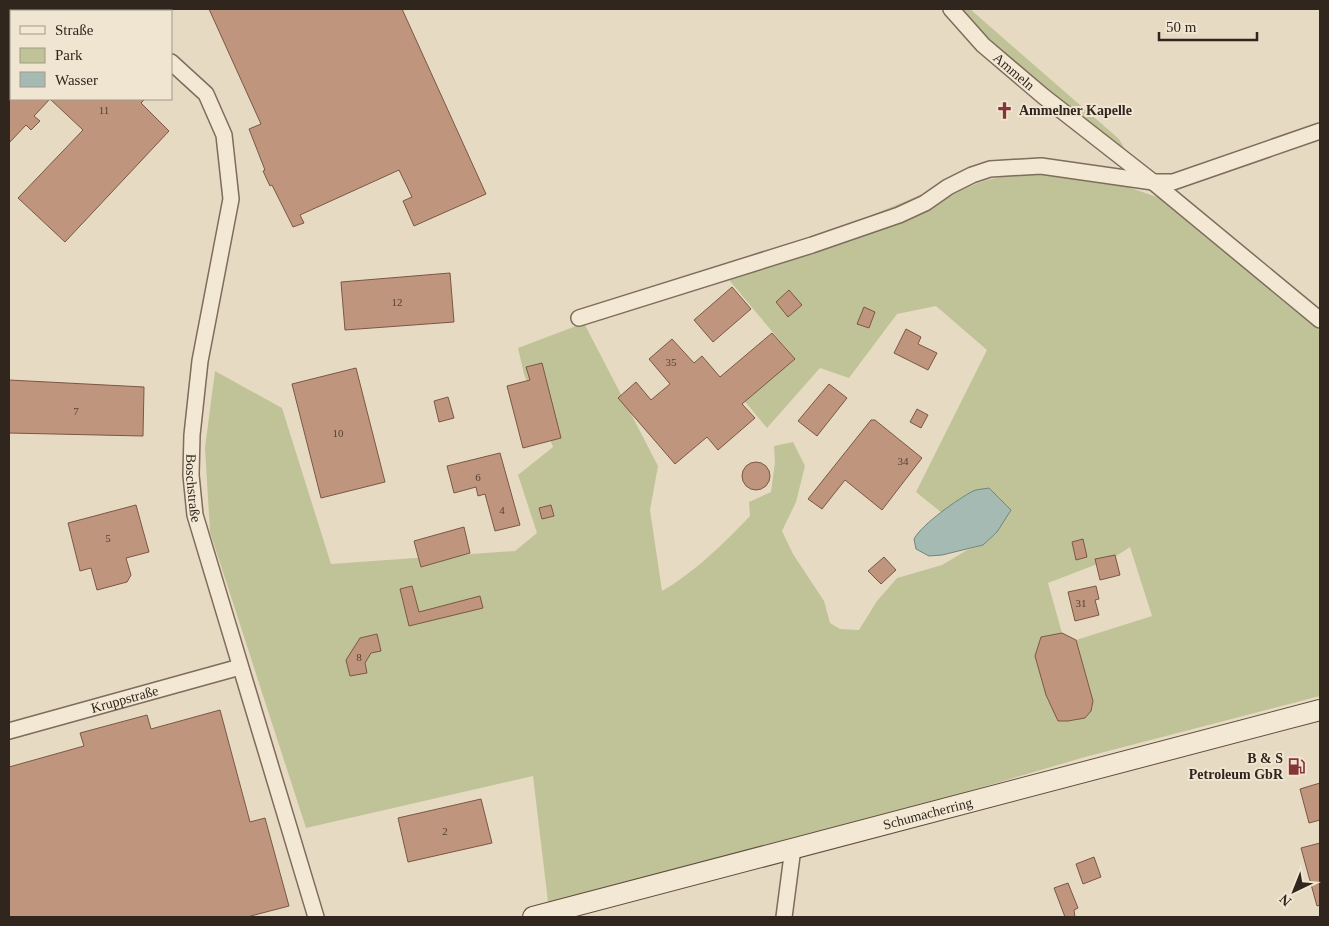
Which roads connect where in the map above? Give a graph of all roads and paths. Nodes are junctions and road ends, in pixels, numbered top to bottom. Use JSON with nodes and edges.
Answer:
{"nodes":[{"id":1,"x":951,"y":9,"type":"edge"},
{"id":2,"x":172,"y":63,"type":"edge"},
{"id":3,"x":1320,"y":131,"type":"edge"},
{"id":4,"x":1153,"y":182,"type":"junction"},
{"id":5,"x":579,"y":318,"type":"dead end"},
{"id":6,"x":1320,"y":320,"type":"edge"},
{"id":7,"x":240,"y":667,"type":"junction"},
{"id":8,"x":1320,"y":710,"type":"edge"},
{"id":9,"x":9,"y":731,"type":"edge"},
{"id":10,"x":793,"y":848,"type":"junction"},
{"id":11,"x":316,"y":917,"type":"edge"},
{"id":12,"x":533,"y":917,"type":"edge"},
{"id":13,"x":784,"y":917,"type":"edge"}],
"edges":[{"from":1,"to":4,"type":"street","name":"Ammeln"},
{"from":2,"to":7,"type":"street","name":"Boschstraße"},
{"from":3,"to":4,"type":"street"},
{"from":4,"to":5,"type":"street"},
{"from":4,"to":6,"type":"street","name":"Ammeln"},
{"from":7,"to":9,"type":"street","name":"Kruppstraße"},
{"from":7,"to":11,"type":"street","name":"Boschstraße"},
{"from":8,"to":10,"type":"main road","name":"Schumacherring"},
{"from":10,"to":12,"type":"main road","name":"Schumacherring"},
{"from":10,"to":13,"type":"street"}]}
